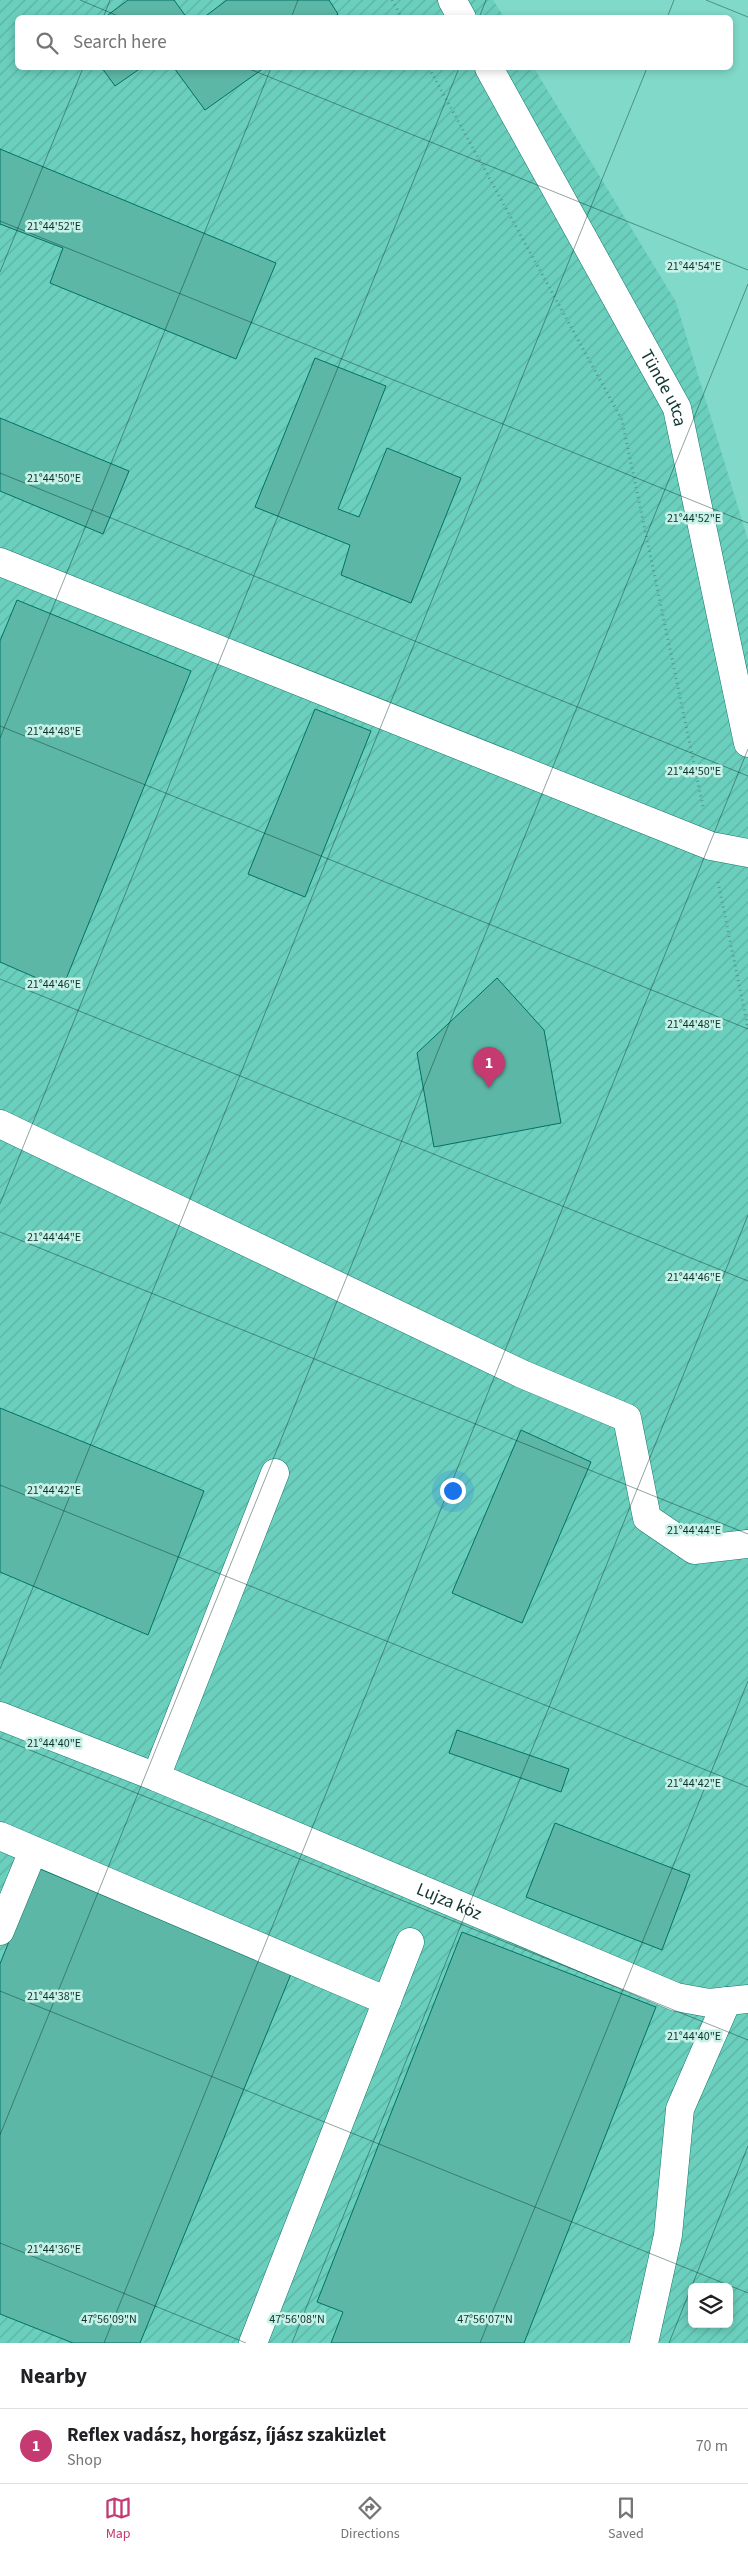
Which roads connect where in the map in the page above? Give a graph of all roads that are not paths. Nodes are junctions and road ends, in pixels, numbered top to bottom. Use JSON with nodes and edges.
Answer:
{"nodes":[{"id":1,"x":452,"y":0,"type":"edge"},
{"id":2,"x":460,"y":15,"type":"edge"},
{"id":3,"x":490,"y":70,"type":"edge"},
{"id":4,"x":0,"y":562,"type":"edge"},
{"id":5,"x":748,"y":743,"type":"edge"},
{"id":6,"x":748,"y":854,"type":"edge"},
{"id":7,"x":0,"y":1124,"type":"edge"},
{"id":8,"x":275,"y":1473,"type":"dead end"},
{"id":9,"x":748,"y":1544,"type":"edge"},
{"id":10,"x":0,"y":1716,"type":"edge"},
{"id":11,"x":156,"y":1777,"type":"junction"},
{"id":12,"x":0,"y":1836,"type":"edge"},
{"id":13,"x":33,"y":1850,"type":"junction"},
{"id":14,"x":0,"y":1931,"type":"edge"},
{"id":15,"x":410,"y":1942,"type":"dead end"},
{"id":16,"x":737,"y":2000,"type":"edge"},
{"id":17,"x":388,"y":2001,"type":"junction"},
{"id":18,"x":253,"y":2343,"type":"edge"},
{"id":19,"x":644,"y":2343,"type":"edge"}],
"edges":[{"from":1,"to":2,"type":"street"},
{"from":3,"to":5,"type":"street","name":"Tünde utca"},
{"from":4,"to":6,"type":"street"},
{"from":7,"to":9,"type":"street"},
{"from":8,"to":11,"type":"street"},
{"from":10,"to":11,"type":"street","name":"Lujza köz"},
{"from":11,"to":16,"type":"street","name":"Lujza köz"},
{"from":12,"to":13,"type":"street"},
{"from":13,"to":14,"type":"street"},
{"from":13,"to":17,"type":"street"},
{"from":15,"to":17,"type":"street"},
{"from":16,"to":19,"type":"street"},
{"from":17,"to":18,"type":"street"}]}
